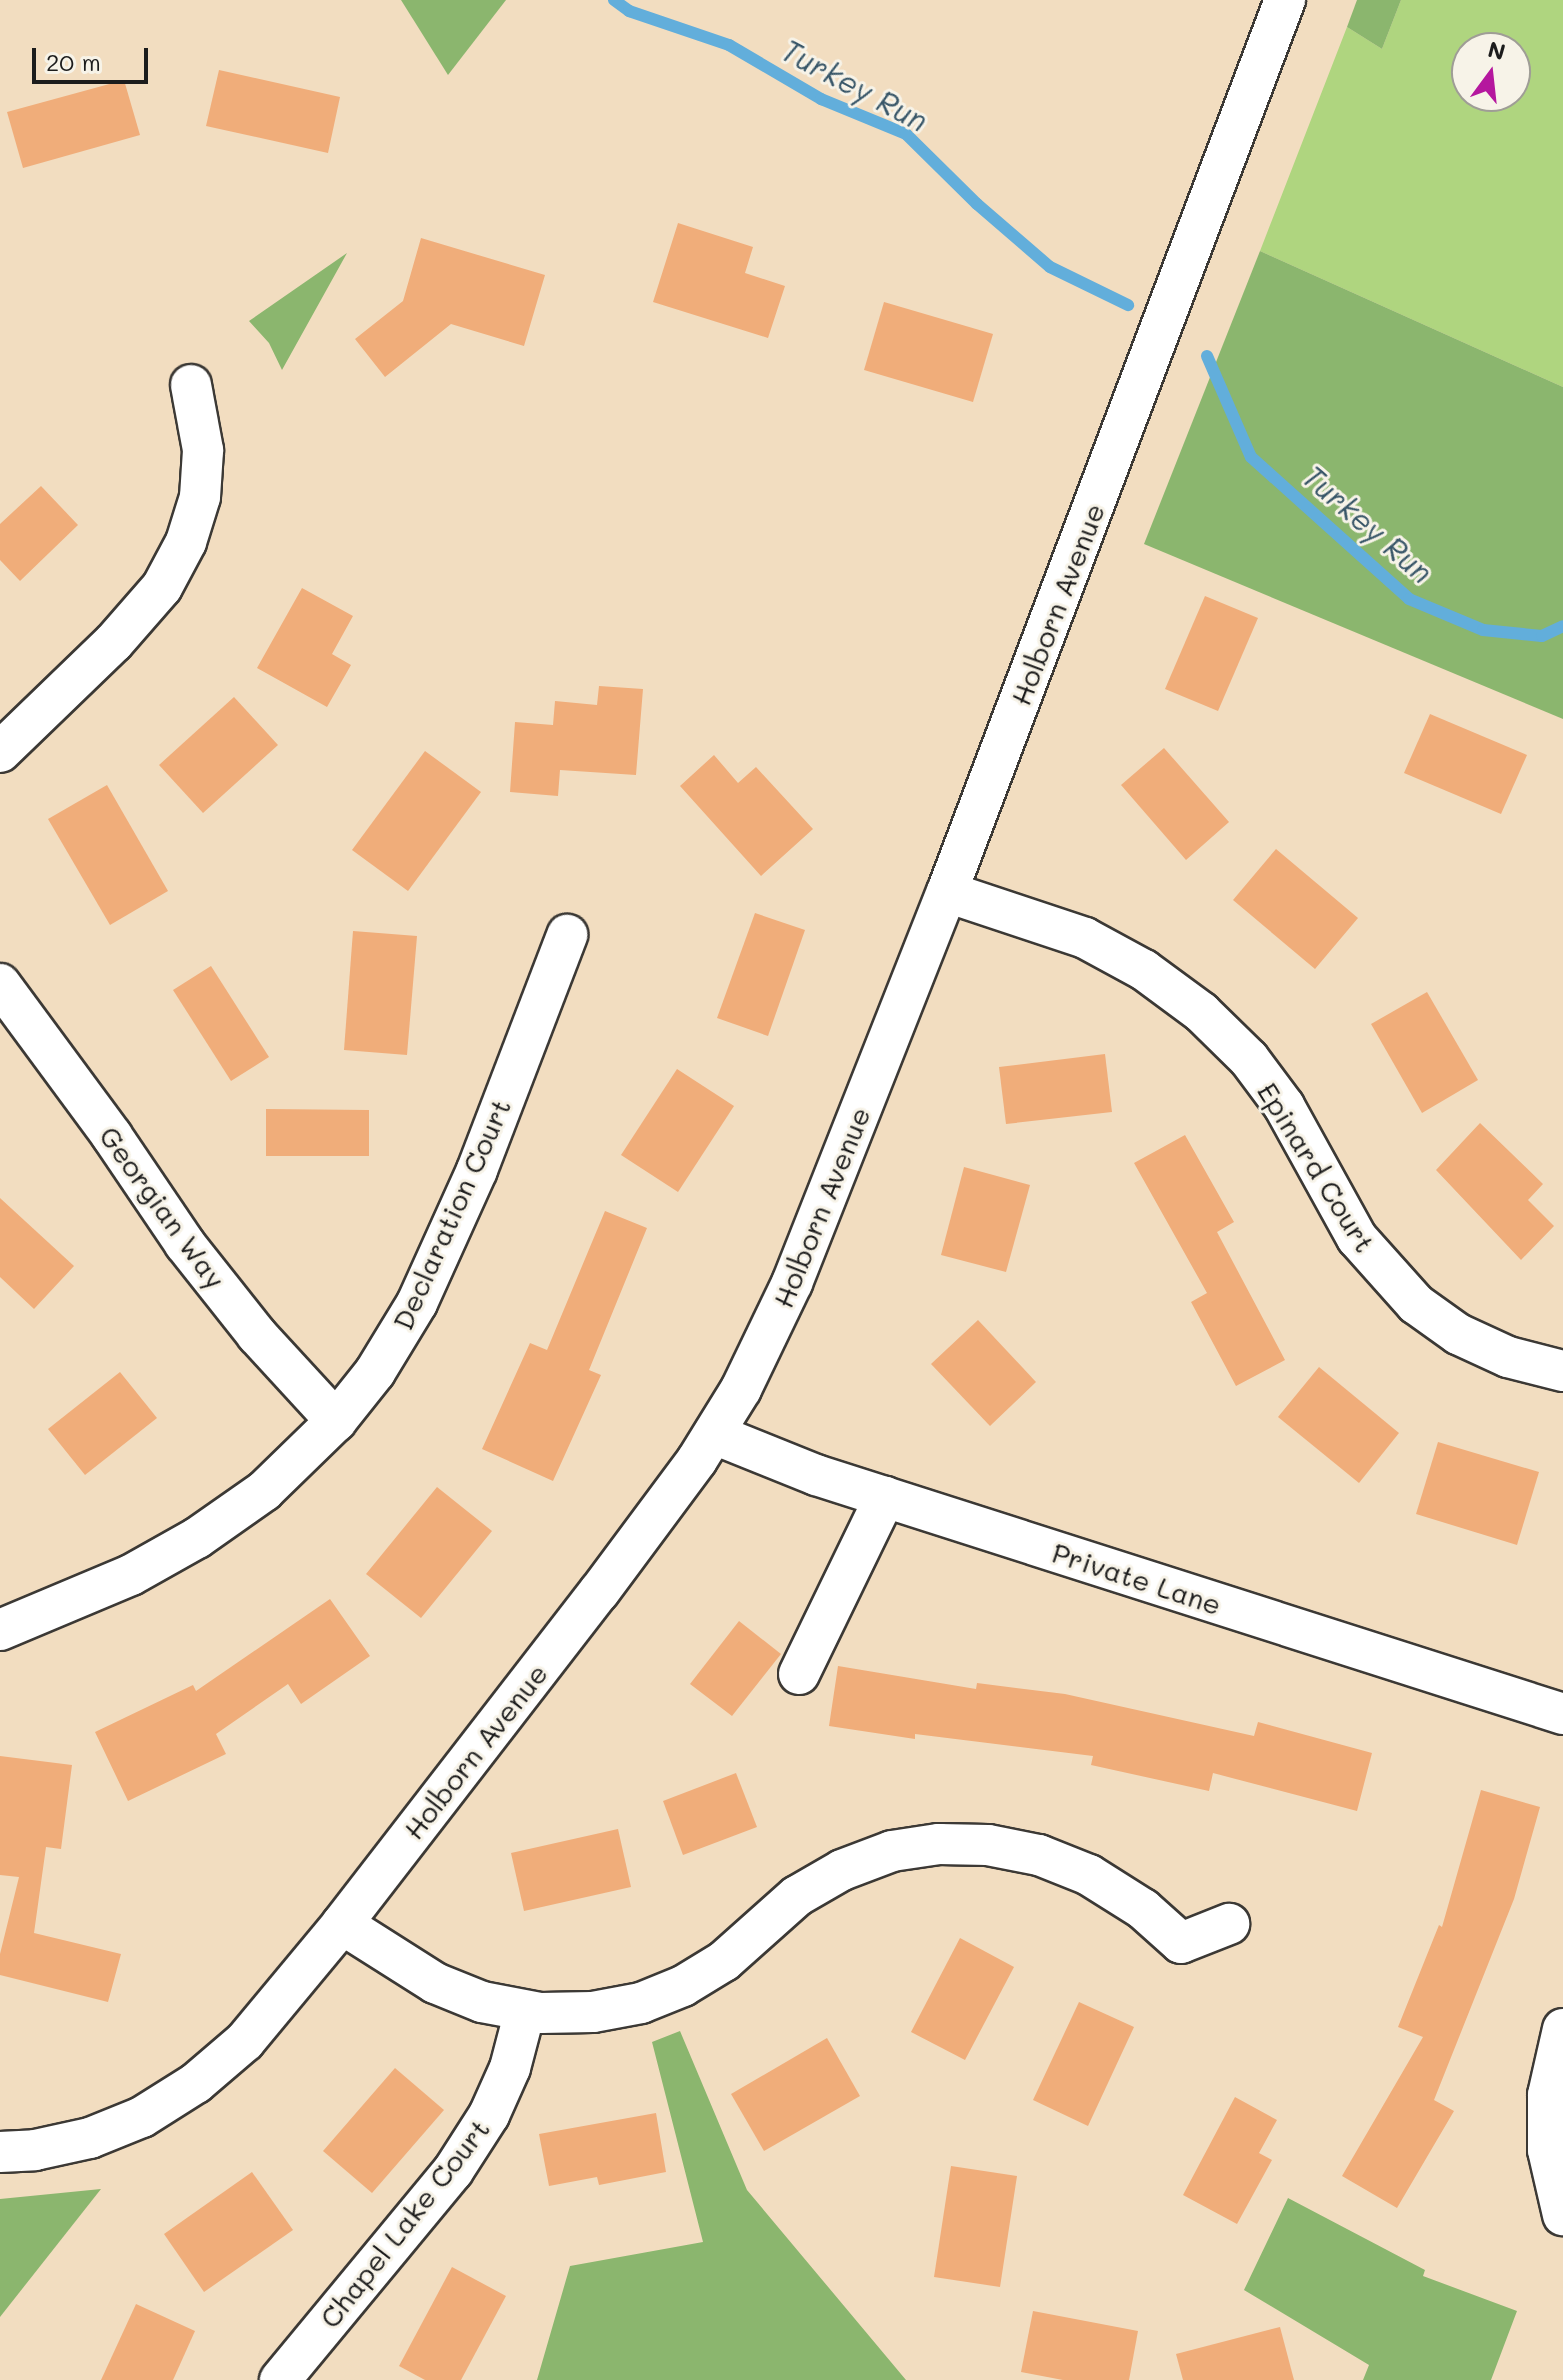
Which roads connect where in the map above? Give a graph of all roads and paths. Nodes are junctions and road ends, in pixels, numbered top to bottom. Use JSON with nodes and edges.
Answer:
{"nodes":[{"id":1,"x":1285,"y":0,"type":"edge"},
{"id":2,"x":191,"y":385,"type":"dead end"},
{"id":3,"x":0,"y":752,"type":"edge"},
{"id":4,"x":947,"y":892,"type":"junction"},
{"id":5,"x":567,"y":935,"type":"dead end"},
{"id":6,"x":0,"y":984,"type":"edge"},
{"id":7,"x":1563,"y":1371,"type":"edge"},
{"id":8,"x":336,"y":1421,"type":"junction"},
{"id":9,"x":714,"y":1434,"type":"junction"},
{"id":10,"x":885,"y":1497,"type":"junction"},
{"id":11,"x":0,"y":1630,"type":"edge"},
{"id":12,"x":799,"y":1674,"type":"dead end"},
{"id":13,"x":1563,"y":1714,"type":"edge"},
{"id":14,"x":342,"y":1924,"type":"junction"},
{"id":15,"x":1229,"y":1924,"type":"dead end"},
{"id":16,"x":525,"y":2011,"type":"junction"},
{"id":17,"x":1563,"y":2029,"type":"edge"},
{"id":18,"x":0,"y":2152,"type":"edge"},
{"id":19,"x":1563,"y":2215,"type":"edge"},
{"id":20,"x":280,"y":2380,"type":"edge"}],
"edges":[{"from":1,"to":4,"type":"street","name":"Holborn Avenue"},
{"from":2,"to":3,"type":"street"},
{"from":4,"to":7,"type":"street","name":"Epinard Court"},
{"from":4,"to":9,"type":"street","name":"Holborn Avenue"},
{"from":5,"to":8,"type":"street","name":"Declaration Court"},
{"from":6,"to":8,"type":"street","name":"Georgian Way"},
{"from":8,"to":11,"type":"street","name":"Declaration Court"},
{"from":9,"to":10,"type":"street","name":"Private Lane"},
{"from":9,"to":14,"type":"street","name":"Holborn Avenue"},
{"from":10,"to":12,"type":"street"},
{"from":10,"to":13,"type":"street","name":"Private Lane"},
{"from":14,"to":16,"type":"street"},
{"from":14,"to":18,"type":"street","name":"Holborn Avenue"},
{"from":15,"to":16,"type":"street"},
{"from":16,"to":20,"type":"street","name":"Chapel Lake Court"},
{"from":17,"to":19,"type":"street"}]}
